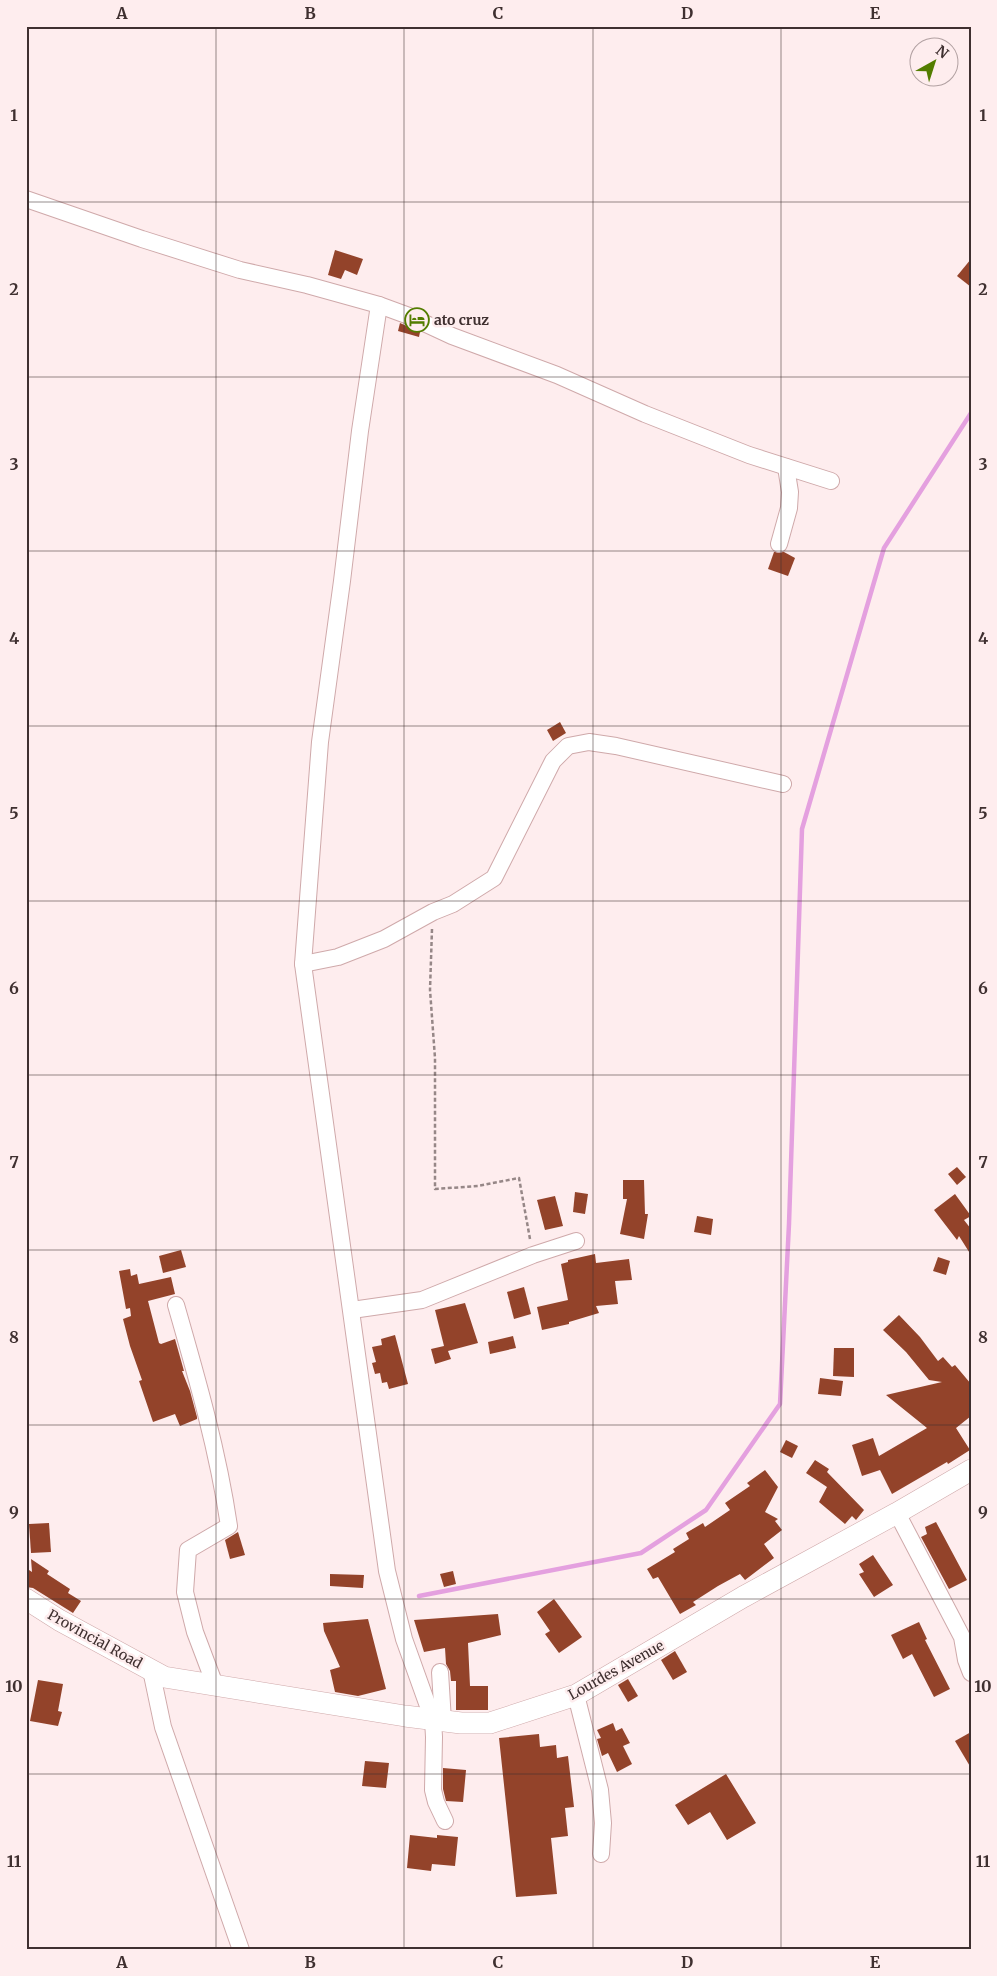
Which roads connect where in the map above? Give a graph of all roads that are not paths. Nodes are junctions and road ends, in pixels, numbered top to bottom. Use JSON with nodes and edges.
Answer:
{"nodes":[{"id":1,"x":26,"y":198,"type":"edge"},
{"id":2,"x":379,"y":305,"type":"junction"},
{"id":3,"x":786,"y":467,"type":"junction"},
{"id":4,"x":831,"y":481,"type":"dead end"},
{"id":5,"x":779,"y":544,"type":"dead end"},
{"id":6,"x":783,"y":784,"type":"dead end"},
{"id":7,"x":303,"y":964,"type":"junction"},
{"id":8,"x":576,"y":1240,"type":"dead end"},
{"id":9,"x":176,"y":1305,"type":"dead end"},
{"id":10,"x":352,"y":1310,"type":"junction"},
{"id":11,"x":971,"y":1470,"type":"edge"},
{"id":12,"x":897,"y":1513,"type":"junction"},
{"id":13,"x":26,"y":1600,"type":"edge"},
{"id":14,"x":440,"y":1672,"type":"dead end"},
{"id":15,"x":158,"y":1673,"type":"junction"},
{"id":16,"x":971,"y":1673,"type":"edge"},
{"id":17,"x":215,"y":1685,"type":"junction"},
{"id":18,"x":576,"y":1695,"type":"junction"},
{"id":19,"x":438,"y":1721,"type":"junction"},
{"id":20,"x":445,"y":1821,"type":"dead end"},
{"id":21,"x":601,"y":1854,"type":"dead end"},
{"id":22,"x":241,"y":1950,"type":"edge"}],
"edges":[{"from":1,"to":2,"type":"street"},
{"from":2,"to":3,"type":"street"},
{"from":2,"to":7,"type":"street"},
{"from":3,"to":4,"type":"street"},
{"from":3,"to":5,"type":"street"},
{"from":6,"to":7,"type":"street"},
{"from":7,"to":10,"type":"street"},
{"from":8,"to":10,"type":"street"},
{"from":9,"to":17,"type":"street"},
{"from":10,"to":19,"type":"street"},
{"from":11,"to":12,"type":"main road","name":"Lourdes Avenue"},
{"from":12,"to":16,"type":"street"},
{"from":12,"to":18,"type":"main road","name":"Lourdes Avenue"},
{"from":13,"to":15,"type":"main road","name":"Provincial Road"},
{"from":14,"to":19,"type":"street"},
{"from":15,"to":17,"type":"main road","name":"Lourdes Avenue"},
{"from":15,"to":22,"type":"street"},
{"from":17,"to":19,"type":"main road","name":"Lourdes Avenue"},
{"from":18,"to":19,"type":"main road","name":"Lourdes Avenue"},
{"from":18,"to":21,"type":"street"},
{"from":19,"to":20,"type":"street"}]}
